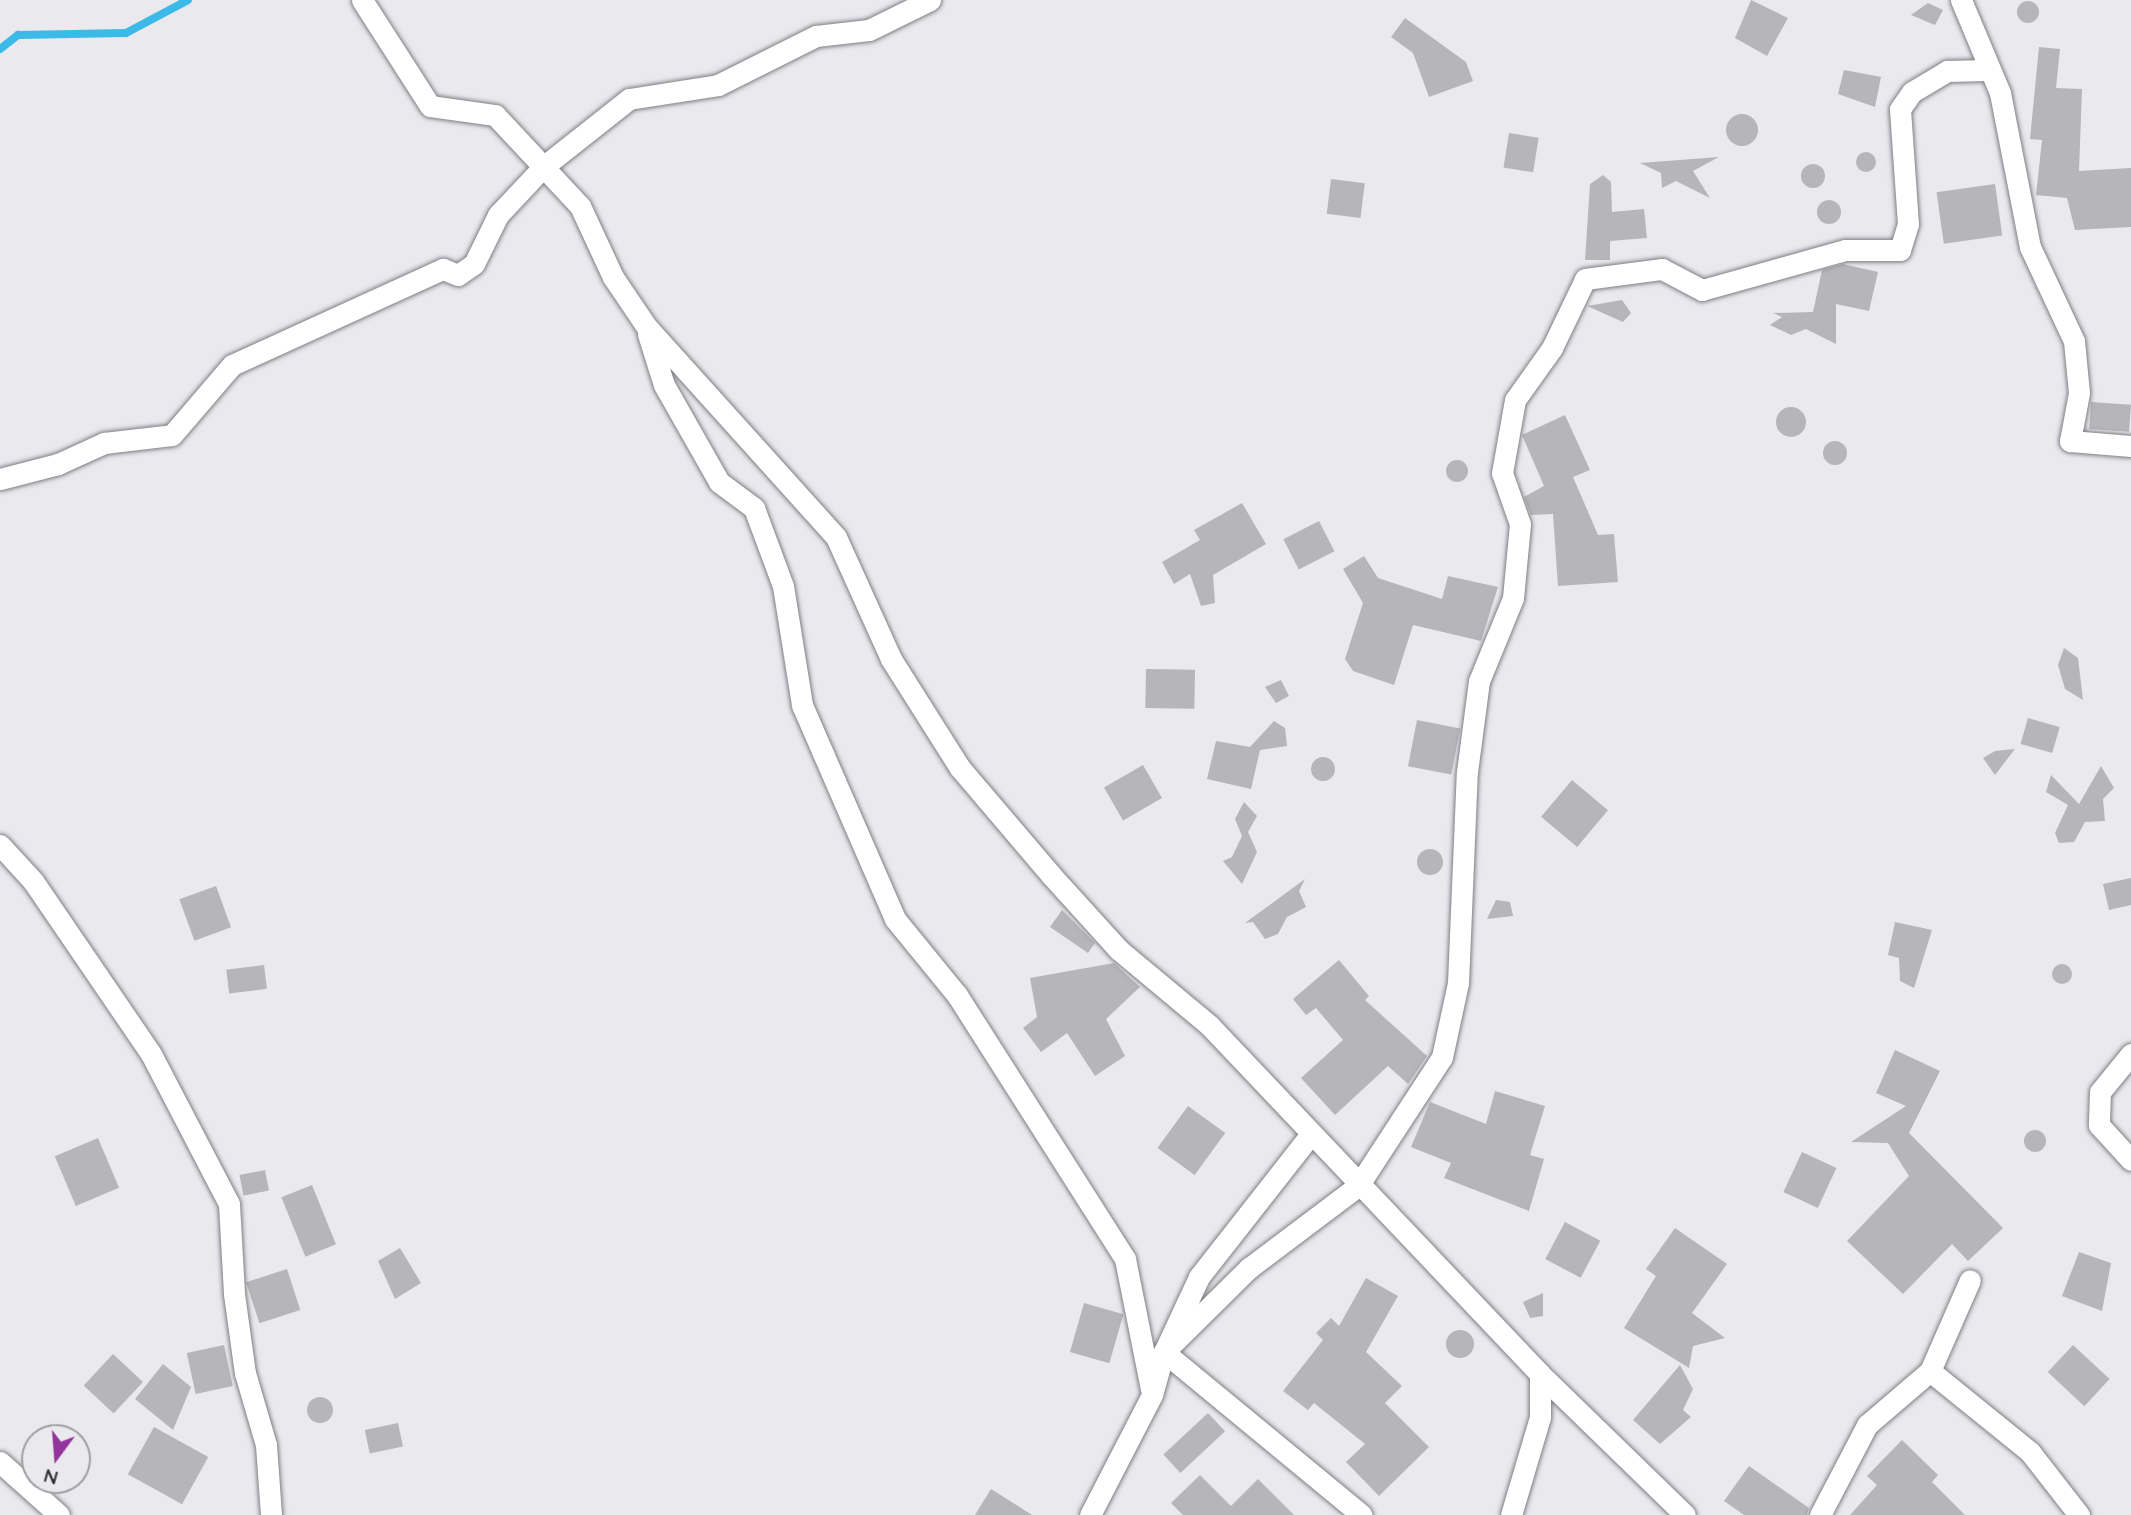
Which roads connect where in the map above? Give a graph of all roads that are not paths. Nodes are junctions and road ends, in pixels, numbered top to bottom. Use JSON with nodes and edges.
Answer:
{"nodes":[{"id":1,"x":362,"y":0,"type":"edge"},
{"id":2,"x":930,"y":0,"type":"edge"},
{"id":3,"x":1961,"y":0,"type":"edge"},
{"id":4,"x":1987,"y":70,"type":"junction"},
{"id":5,"x":543,"y":167,"type":"junction"},
{"id":6,"x":646,"y":326,"type":"junction"},
{"id":7,"x":2131,"y":446,"type":"edge"},
{"id":8,"x":0,"y":479,"type":"edge"},
{"id":9,"x":0,"y":845,"type":"edge"},
{"id":10,"x":2131,"y":1054,"type":"edge"},
{"id":11,"x":1311,"y":1134,"type":"junction"},
{"id":12,"x":2131,"y":1160,"type":"edge"},
{"id":13,"x":1358,"y":1186,"type":"junction"},
{"id":14,"x":1970,"y":1280,"type":"dead end"},
{"id":15,"x":1164,"y":1352,"type":"junction"},
{"id":16,"x":1930,"y":1371,"type":"junction"},
{"id":17,"x":1539,"y":1374,"type":"junction"},
{"id":18,"x":1152,"y":1395,"type":"junction"},
{"id":19,"x":0,"y":1462,"type":"edge"},
{"id":20,"x":267,"y":1512,"type":"edge"},
{"id":21,"x":59,"y":1515,"type":"edge"},
{"id":22,"x":1090,"y":1515,"type":"edge"},
{"id":23,"x":1362,"y":1515,"type":"edge"},
{"id":24,"x":1511,"y":1515,"type":"edge"},
{"id":25,"x":1685,"y":1515,"type":"edge"},
{"id":26,"x":1820,"y":1515,"type":"edge"},
{"id":27,"x":2079,"y":1515,"type":"edge"}],
"edges":[{"from":1,"to":5,"type":"street"},
{"from":2,"to":5,"type":"street"},
{"from":3,"to":4,"type":"street"},
{"from":4,"to":7,"type":"street"},
{"from":4,"to":13,"type":"street"},
{"from":5,"to":6,"type":"street"},
{"from":5,"to":8,"type":"street"},
{"from":6,"to":11,"type":"street"},
{"from":6,"to":18,"type":"street"},
{"from":9,"to":20,"type":"street"},
{"from":10,"to":12,"type":"street"},
{"from":11,"to":13,"type":"street"},
{"from":11,"to":15,"type":"street"},
{"from":13,"to":15,"type":"street"},
{"from":13,"to":17,"type":"street"},
{"from":14,"to":16,"type":"street"},
{"from":15,"to":18,"type":"street"},
{"from":15,"to":23,"type":"street"},
{"from":16,"to":26,"type":"street"},
{"from":16,"to":27,"type":"street"},
{"from":17,"to":24,"type":"street"},
{"from":17,"to":25,"type":"street"},
{"from":18,"to":22,"type":"street"},
{"from":19,"to":21,"type":"street"}]}
